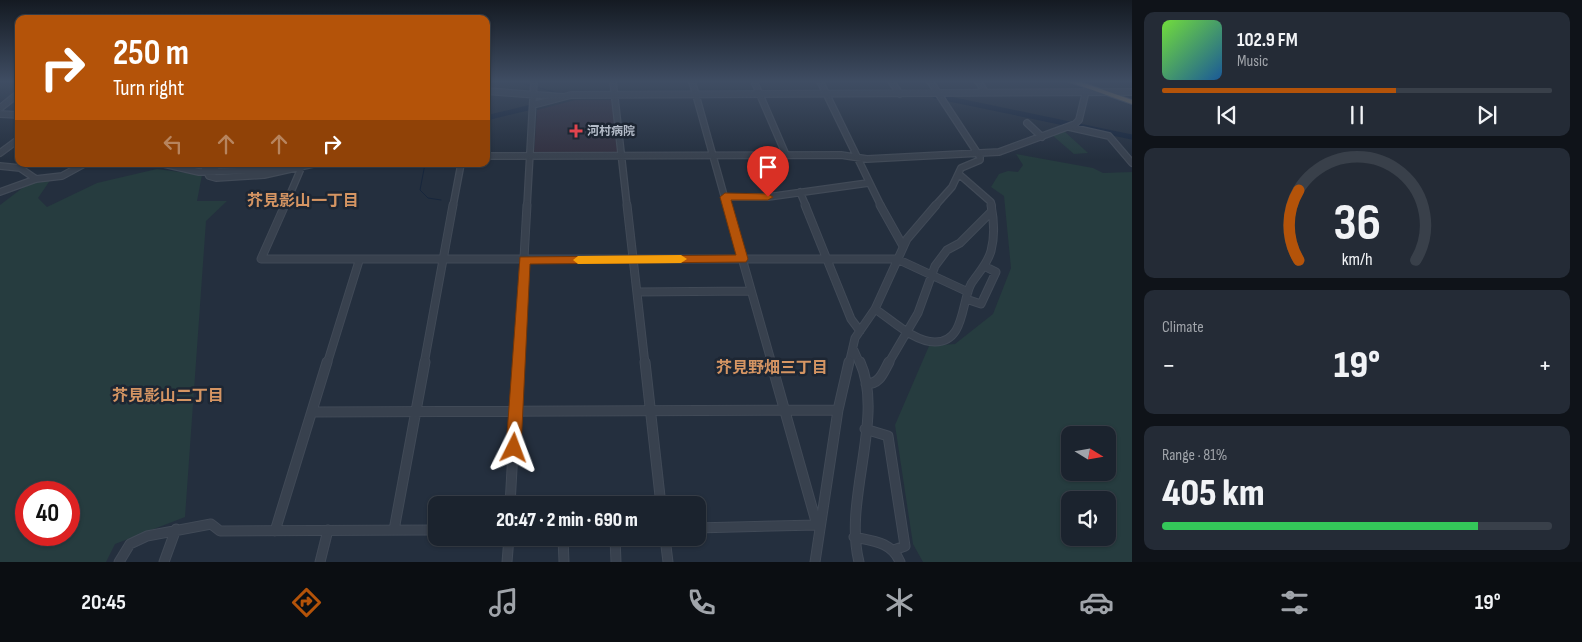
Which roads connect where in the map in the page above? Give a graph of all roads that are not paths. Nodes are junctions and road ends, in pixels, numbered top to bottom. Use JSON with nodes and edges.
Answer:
{"nodes":[{"id":1,"x":533,"y":107,"type":"edge"},
{"id":2,"x":616,"y":107,"type":"edge"},
{"id":3,"x":699,"y":107,"type":"edge"},
{"id":4,"x":766,"y":107,"type":"edge"},
{"id":5,"x":834,"y":107,"type":"edge"},
{"id":6,"x":947,"y":107,"type":"edge"},
{"id":7,"x":1082,"y":107,"type":"edge"},
{"id":8,"x":0,"y":114,"type":"edge"},
{"id":9,"x":15,"y":115,"type":"edge"},
{"id":10,"x":1027,"y":124,"type":"dead end"},
{"id":11,"x":1069,"y":127,"type":"junction"},
{"id":12,"x":1042,"y":137,"type":"junction"},
{"id":13,"x":15,"y":142,"type":"edge"},
{"id":14,"x":0,"y":153,"type":"edge"},
{"id":15,"x":978,"y":153,"type":"junction"},
{"id":16,"x":713,"y":155,"type":"junction"},
{"id":17,"x":786,"y":155,"type":"junction"},
{"id":18,"x":490,"y":156,"type":"edge"},
{"id":19,"x":530,"y":156,"type":"junction"},
{"id":20,"x":622,"y":156,"type":"junction"},
{"id":21,"x":856,"y":158,"type":"junction"},
{"id":22,"x":1132,"y":163,"type":"edge"},
{"id":23,"x":0,"y":166,"type":"edge"},
{"id":24,"x":78,"y":167,"type":"edge"},
{"id":25,"x":174,"y":167,"type":"edge"},
{"id":26,"x":205,"y":167,"type":"edge"},
{"id":27,"x":215,"y":167,"type":"edge"},
{"id":28,"x":274,"y":167,"type":"edge"},
{"id":29,"x":297,"y":167,"type":"edge"},
{"id":30,"x":302,"y":167,"type":"edge"},
{"id":31,"x":460,"y":167,"type":"edge"},
{"id":32,"x":207,"y":171,"type":"junction"},
{"id":33,"x":960,"y":175,"type":"junction"},
{"id":34,"x":36,"y":179,"type":"junction"},
{"id":35,"x":868,"y":183,"type":"junction"},
{"id":36,"x":0,"y":192,"type":"edge"},
{"id":37,"x":800,"y":192,"type":"junction"},
{"id":38,"x":725,"y":197,"type":"junction"},
{"id":39,"x":992,"y":211,"type":"junction"},
{"id":40,"x":903,"y":246,"type":"junction"},
{"id":41,"x":633,"y":259,"type":"junction"},
{"id":42,"x":742,"y":259,"type":"junction"},
{"id":43,"x":828,"y":259,"type":"junction"},
{"id":44,"x":896,"y":259,"type":"junction"},
{"id":45,"x":443,"y":260,"type":"junction"},
{"id":46,"x":524,"y":260,"type":"junction"},
{"id":47,"x":359,"y":261,"type":"junction"},
{"id":48,"x":984,"y":266,"type":"junction"},
{"id":49,"x":931,"y":274,"type":"junction"},
{"id":50,"x":750,"y":291,"type":"junction"},
{"id":51,"x":637,"y":292,"type":"junction"},
{"id":52,"x":967,"y":295,"type":"junction"},
{"id":53,"x":875,"y":309,"type":"junction"},
{"id":54,"x":860,"y":331,"type":"junction"},
{"id":55,"x":908,"y":331,"type":"junction"},
{"id":56,"x":852,"y":348,"type":"junction"},
{"id":57,"x":866,"y":384,"type":"junction"},
{"id":58,"x":650,"y":410,"type":"junction"},
{"id":59,"x":784,"y":410,"type":"junction"},
{"id":60,"x":838,"y":410,"type":"junction"},
{"id":61,"x":416,"y":411,"type":"junction"},
{"id":62,"x":516,"y":411,"type":"junction"},
{"id":63,"x":312,"y":412,"type":"junction"},
{"id":64,"x":865,"y":429,"type":"junction"},
{"id":65,"x":511,"y":496,"type":"edge"},
{"id":66,"x":660,"y":496,"type":"edge"},
{"id":67,"x":818,"y":526,"type":"junction"},
{"id":68,"x":706,"y":528,"type":"edge"},
{"id":69,"x":176,"y":529,"type":"junction"},
{"id":70,"x":328,"y":530,"type":"junction"},
{"id":71,"x":394,"y":530,"type":"junction"},
{"id":72,"x":428,"y":530,"type":"edge"},
{"id":73,"x":275,"y":531,"type":"junction"},
{"id":74,"x":854,"y":536,"type":"junction"},
{"id":75,"x":508,"y":546,"type":"edge"},
{"id":76,"x":563,"y":546,"type":"edge"},
{"id":77,"x":615,"y":546,"type":"edge"},
{"id":78,"x":665,"y":546,"type":"edge"},
{"id":79,"x":894,"y":550,"type":"junction"},
{"id":80,"x":119,"y":562,"type":"edge"},
{"id":81,"x":164,"y":562,"type":"edge"},
{"id":82,"x":320,"y":562,"type":"edge"},
{"id":83,"x":507,"y":562,"type":"edge"},
{"id":84,"x":564,"y":562,"type":"edge"},
{"id":85,"x":616,"y":562,"type":"edge"},
{"id":86,"x":668,"y":562,"type":"edge"},
{"id":87,"x":815,"y":562,"type":"edge"},
{"id":88,"x":859,"y":562,"type":"edge"},
{"id":89,"x":900,"y":562,"type":"edge"}],
"edges":[{"from":1,"to":19,"type":"street"},
{"from":2,"to":20,"type":"street"},
{"from":3,"to":16,"type":"street"},
{"from":4,"to":17,"type":"street"},
{"from":5,"to":21,"type":"street"},
{"from":6,"to":15,"type":"street"},
{"from":7,"to":11,"type":"street"},
{"from":8,"to":9,"type":"street"},
{"from":10,"to":12,"type":"street"},
{"from":11,"to":12,"type":"street"},
{"from":11,"to":22,"type":"street"},
{"from":12,"to":15,"type":"street"},
{"from":13,"to":14,"type":"street"},
{"from":15,"to":21,"type":"street"},
{"from":15,"to":33,"type":"street"},
{"from":16,"to":17,"type":"street"},
{"from":16,"to":20,"type":"street"},
{"from":16,"to":38,"type":"street"},
{"from":17,"to":21,"type":"street"},
{"from":18,"to":19,"type":"street"},
{"from":19,"to":20,"type":"street"},
{"from":19,"to":46,"type":"street"},
{"from":20,"to":41,"type":"street"},
{"from":21,"to":35,"type":"street"},
{"from":23,"to":34,"type":"street"},
{"from":24,"to":34,"type":"street"},
{"from":25,"to":32,"type":"street"},
{"from":26,"to":32,"type":"street"},
{"from":27,"to":32,"type":"street"},
{"from":28,"to":32,"type":"street"},
{"from":29,"to":32,"type":"street"},
{"from":30,"to":47,"type":"street"},
{"from":31,"to":45,"type":"street"},
{"from":33,"to":39,"type":"street"},
{"from":33,"to":40,"type":"street"},
{"from":34,"to":36,"type":"street"},
{"from":35,"to":37,"type":"street"},
{"from":35,"to":40,"type":"street"},
{"from":37,"to":38,"type":"street"},
{"from":37,"to":43,"type":"street"},
{"from":38,"to":42,"type":"street"},
{"from":39,"to":48,"type":"street"},
{"from":39,"to":49,"type":"street"},
{"from":40,"to":44,"type":"street"},
{"from":41,"to":42,"type":"street"},
{"from":41,"to":46,"type":"street"},
{"from":41,"to":51,"type":"street"},
{"from":42,"to":43,"type":"street"},
{"from":42,"to":50,"type":"street"},
{"from":43,"to":44,"type":"street"},
{"from":43,"to":54,"type":"street"},
{"from":44,"to":49,"type":"street"},
{"from":44,"to":53,"type":"street"},
{"from":45,"to":46,"type":"street"},
{"from":45,"to":47,"type":"street"},
{"from":45,"to":61,"type":"street"},
{"from":46,"to":62,"type":"street"},
{"from":47,"to":63,"type":"street"},
{"from":48,"to":52,"type":"street"},
{"from":48,"to":52,"type":"street"},
{"from":49,"to":52,"type":"street"},
{"from":49,"to":55,"type":"street"},
{"from":50,"to":51,"type":"street"},
{"from":50,"to":59,"type":"street"},
{"from":51,"to":58,"type":"street"},
{"from":52,"to":55,"type":"street"},
{"from":53,"to":54,"type":"street"},
{"from":53,"to":55,"type":"street"},
{"from":54,"to":56,"type":"street"},
{"from":55,"to":57,"type":"street"},
{"from":56,"to":57,"type":"street"},
{"from":56,"to":60,"type":"street"},
{"from":57,"to":64,"type":"street"},
{"from":58,"to":59,"type":"street"},
{"from":58,"to":62,"type":"street"},
{"from":58,"to":66,"type":"street"},
{"from":59,"to":60,"type":"street"},
{"from":59,"to":67,"type":"street"},
{"from":60,"to":67,"type":"street"},
{"from":61,"to":62,"type":"street"},
{"from":61,"to":63,"type":"street"},
{"from":61,"to":71,"type":"street"},
{"from":62,"to":65,"type":"street"},
{"from":63,"to":73,"type":"street"},
{"from":64,"to":74,"type":"street"},
{"from":64,"to":79,"type":"street"},
{"from":67,"to":68,"type":"street"},
{"from":67,"to":87,"type":"street"},
{"from":69,"to":73,"type":"street"},
{"from":69,"to":80,"type":"street"},
{"from":69,"to":81,"type":"street"},
{"from":70,"to":71,"type":"street"},
{"from":70,"to":73,"type":"street"},
{"from":70,"to":82,"type":"street"},
{"from":71,"to":72,"type":"street"},
{"from":74,"to":79,"type":"street"},
{"from":74,"to":88,"type":"street"},
{"from":75,"to":83,"type":"street"},
{"from":76,"to":84,"type":"street"},
{"from":77,"to":85,"type":"street"},
{"from":78,"to":86,"type":"street"},
{"from":79,"to":89,"type":"street"}]}
